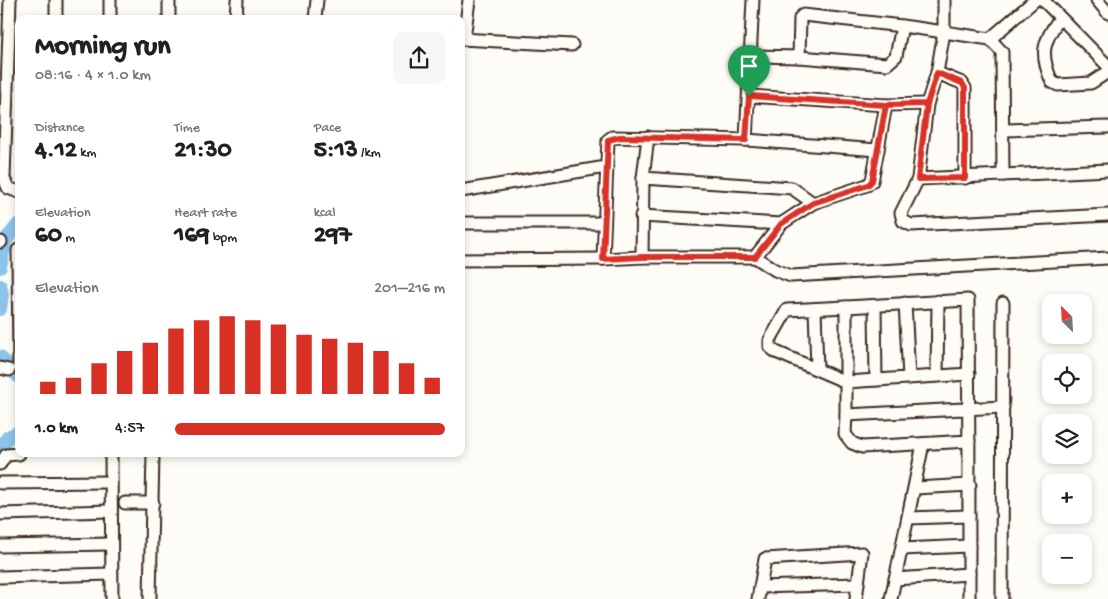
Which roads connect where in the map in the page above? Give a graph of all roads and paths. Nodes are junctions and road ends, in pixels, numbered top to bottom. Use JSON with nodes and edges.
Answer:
{"nodes":[{"id":1,"x":10,"y":0,"type":"edge"},
{"id":2,"x":56,"y":0,"type":"edge"},
{"id":3,"x":110,"y":0,"type":"edge"},
{"id":4,"x":169,"y":0,"type":"edge"},
{"id":5,"x":237,"y":0,"type":"edge"},
{"id":6,"x":317,"y":0,"type":"edge"},
{"id":7,"x":469,"y":0,"type":"edge"},
{"id":8,"x":752,"y":0,"type":"edge"},
{"id":9,"x":944,"y":0,"type":"edge"},
{"id":10,"x":1035,"y":0,"type":"edge"},
{"id":11,"x":1043,"y":0,"type":"edge"},
{"id":12,"x":1097,"y":0,"type":"edge"},
{"id":13,"x":1108,"y":13,"type":"edge"},
{"id":14,"x":56,"y":15,"type":"edge"},
{"id":15,"x":110,"y":15,"type":"edge"},
{"id":16,"x":169,"y":15,"type":"edge"},
{"id":17,"x":236,"y":15,"type":"edge"},
{"id":18,"x":315,"y":15,"type":"edge"},
{"id":19,"x":1060,"y":18,"type":"junction"},
{"id":20,"x":465,"y":26,"type":"edge"},
{"id":21,"x":902,"y":26,"type":"junction"},
{"id":22,"x":944,"y":32,"type":"junction"},
{"id":23,"x":465,"y":39,"type":"edge"},
{"id":24,"x":990,"y":39,"type":"junction"},
{"id":25,"x":572,"y":45,"type":"dead end"},
{"id":26,"x":750,"y":56,"type":"junction"},
{"id":27,"x":799,"y":57,"type":"junction"},
{"id":28,"x":1108,"y":66,"type":"edge"},
{"id":29,"x":1108,"y":72,"type":"edge"},
{"id":30,"x":937,"y":73,"type":"junction"},
{"id":31,"x":749,"y":96,"type":"junction"},
{"id":32,"x":927,"y":104,"type":"junction"},
{"id":33,"x":886,"y":105,"type":"junction"},
{"id":34,"x":1108,"y":128,"type":"edge"},
{"id":35,"x":1003,"y":130,"type":"junction"},
{"id":36,"x":648,"y":137,"type":"junction"},
{"id":37,"x":746,"y":140,"type":"junction"},
{"id":38,"x":878,"y":150,"type":"junction"},
{"id":39,"x":606,"y":167,"type":"junction"},
{"id":40,"x":1108,"y":170,"type":"edge"},
{"id":41,"x":1003,"y":176,"type":"junction"},
{"id":42,"x":643,"y":178,"type":"junction"},
{"id":43,"x":965,"y":178,"type":"junction"},
{"id":44,"x":918,"y":179,"type":"junction"},
{"id":45,"x":13,"y":190,"type":"edge"},
{"id":46,"x":465,"y":190,"type":"edge"},
{"id":47,"x":813,"y":203,"type":"junction"},
{"id":48,"x":1108,"y":215,"type":"edge"},
{"id":49,"x":641,"y":216,"type":"junction"},
{"id":50,"x":604,"y":222,"type":"junction"},
{"id":51,"x":465,"y":223,"type":"edge"},
{"id":52,"x":781,"y":224,"type":"junction"},
{"id":53,"x":10,"y":245,"type":"edge"},
{"id":54,"x":642,"y":257,"type":"junction"},
{"id":55,"x":755,"y":257,"type":"junction"},
{"id":56,"x":1108,"y":258,"type":"edge"},
{"id":57,"x":603,"y":259,"type":"junction"},
{"id":58,"x":465,"y":260,"type":"edge"},
{"id":59,"x":15,"y":268,"type":"edge"},
{"id":60,"x":938,"y":301,"type":"junction"},
{"id":61,"x":905,"y":303,"type":"junction"},
{"id":62,"x":1003,"y":303,"type":"dead end"},
{"id":63,"x":875,"y":306,"type":"junction"},
{"id":64,"x":846,"y":307,"type":"junction"},
{"id":65,"x":815,"y":309,"type":"junction"},
{"id":66,"x":15,"y":348,"type":"edge"},
{"id":67,"x":817,"y":369,"type":"junction"},
{"id":68,"x":6,"y":370,"type":"edge"},
{"id":69,"x":969,"y":374,"type":"junction"},
{"id":70,"x":937,"y":376,"type":"junction"},
{"id":71,"x":909,"y":378,"type":"junction"},
{"id":72,"x":876,"y":380,"type":"junction"},
{"id":73,"x":846,"y":382,"type":"junction"},
{"id":74,"x":1003,"y":407,"type":"junction"},
{"id":75,"x":970,"y":409,"type":"junction"},
{"id":76,"x":846,"y":414,"type":"junction"},
{"id":77,"x":969,"y":441,"type":"junction"},
{"id":78,"x":923,"y":444,"type":"junction"},
{"id":79,"x":15,"y":454,"type":"edge"},
{"id":80,"x":110,"y":457,"type":"edge"},
{"id":81,"x":153,"y":457,"type":"edge"},
{"id":82,"x":0,"y":464,"type":"edge"},
{"id":83,"x":110,"y":482,"type":"junction"},
{"id":84,"x":0,"y":483,"type":"edge"},
{"id":85,"x":970,"y":485,"type":"junction"},
{"id":86,"x":915,"y":488,"type":"junction"},
{"id":87,"x":126,"y":503,"type":"dead end"},
{"id":88,"x":153,"y":503,"type":"junction"},
{"id":89,"x":111,"y":512,"type":"junction"},
{"id":90,"x":0,"y":514,"type":"edge"},
{"id":91,"x":969,"y":516,"type":"junction"},
{"id":92,"x":908,"y":518,"type":"junction"},
{"id":93,"x":111,"y":544,"type":"junction"},
{"id":94,"x":0,"y":546,"type":"edge"},
{"id":95,"x":969,"y":546,"type":"junction"},
{"id":96,"x":902,"y":549,"type":"junction"},
{"id":97,"x":111,"y":574,"type":"junction"},
{"id":98,"x":969,"y":574,"type":"junction"},
{"id":99,"x":0,"y":577,"type":"edge"},
{"id":100,"x":895,"y":579,"type":"junction"},
{"id":101,"x":857,"y":584,"type":"junction"},
{"id":102,"x":760,"y":587,"type":"junction"},
{"id":103,"x":112,"y":599,"type":"edge"},
{"id":104,"x":150,"y":599,"type":"edge"},
{"id":105,"x":758,"y":599,"type":"edge"},
{"id":106,"x":856,"y":599,"type":"edge"},
{"id":107,"x":891,"y":599,"type":"edge"},
{"id":108,"x":969,"y":599,"type":"edge"},
{"id":109,"x":1002,"y":599,"type":"edge"}],
"edges":[{"from":1,"to":45,"type":"street"},
{"from":2,"to":14,"type":"street"},
{"from":3,"to":15,"type":"street"},
{"from":4,"to":16,"type":"street"},
{"from":5,"to":17,"type":"street"},
{"from":6,"to":18,"type":"street"},
{"from":7,"to":20,"type":"street"},
{"from":8,"to":26,"type":"street"},
{"from":9,"to":22,"type":"street"},
{"from":10,"to":24,"type":"street"},
{"from":11,"to":19,"type":"street"},
{"from":12,"to":13,"type":"street"},
{"from":19,"to":28,"type":"street"},
{"from":19,"to":29,"type":"street"},
{"from":21,"to":22,"type":"street"},
{"from":21,"to":27,"type":"street"},
{"from":21,"to":27,"type":"street"},
{"from":22,"to":24,"type":"street"},
{"from":22,"to":30,"type":"street"},
{"from":23,"to":25,"type":"street"},
{"from":24,"to":35,"type":"street"},
{"from":26,"to":27,"type":"street"},
{"from":26,"to":31,"type":"street"},
{"from":30,"to":32,"type":"street"},
{"from":30,"to":43,"type":"street"},
{"from":31,"to":33,"type":"street"},
{"from":31,"to":37,"type":"street"},
{"from":32,"to":33,"type":"street"},
{"from":32,"to":44,"type":"street"},
{"from":33,"to":38,"type":"street"},
{"from":34,"to":35,"type":"street"},
{"from":35,"to":41,"type":"street"},
{"from":36,"to":37,"type":"street"},
{"from":36,"to":39,"type":"street"},
{"from":36,"to":42,"type":"street"},
{"from":37,"to":38,"type":"street"},
{"from":38,"to":47,"type":"street"},
{"from":39,"to":46,"type":"street"},
{"from":39,"to":50,"type":"street"},
{"from":40,"to":41,"type":"street"},
{"from":41,"to":43,"type":"street"},
{"from":42,"to":47,"type":"street"},
{"from":42,"to":49,"type":"street"},
{"from":43,"to":44,"type":"street"},
{"from":44,"to":48,"type":"street"},
{"from":47,"to":52,"type":"street"},
{"from":49,"to":52,"type":"street"},
{"from":49,"to":54,"type":"street"},
{"from":50,"to":51,"type":"street"},
{"from":50,"to":57,"type":"street"},
{"from":52,"to":55,"type":"street"},
{"from":53,"to":59,"type":"street"},
{"from":54,"to":55,"type":"street"},
{"from":54,"to":57,"type":"street"},
{"from":55,"to":56,"type":"street"},
{"from":57,"to":58,"type":"street"},
{"from":60,"to":61,"type":"street"},
{"from":60,"to":69,"type":"street"},
{"from":60,"to":70,"type":"street"},
{"from":61,"to":63,"type":"street"},
{"from":61,"to":71,"type":"street"},
{"from":62,"to":74,"type":"street"},
{"from":63,"to":64,"type":"street"},
{"from":63,"to":72,"type":"street"},
{"from":64,"to":65,"type":"street"},
{"from":64,"to":73,"type":"street"},
{"from":65,"to":67,"type":"street"},
{"from":65,"to":67,"type":"street"},
{"from":66,"to":68,"type":"street"},
{"from":67,"to":73,"type":"street"},
{"from":69,"to":70,"type":"street"},
{"from":69,"to":75,"type":"street"},
{"from":70,"to":71,"type":"street"},
{"from":71,"to":72,"type":"street"},
{"from":72,"to":73,"type":"street"},
{"from":73,"to":76,"type":"street"},
{"from":74,"to":75,"type":"street"},
{"from":74,"to":109,"type":"street"},
{"from":75,"to":76,"type":"street"},
{"from":75,"to":77,"type":"street"},
{"from":76,"to":78,"type":"street"},
{"from":77,"to":78,"type":"street"},
{"from":77,"to":85,"type":"street"},
{"from":78,"to":86,"type":"street"},
{"from":79,"to":82,"type":"street"},
{"from":80,"to":83,"type":"street"},
{"from":81,"to":88,"type":"street"},
{"from":83,"to":84,"type":"street"},
{"from":83,"to":89,"type":"street"},
{"from":85,"to":86,"type":"street"},
{"from":85,"to":91,"type":"street"},
{"from":86,"to":92,"type":"street"},
{"from":87,"to":88,"type":"street"},
{"from":88,"to":104,"type":"street"},
{"from":89,"to":90,"type":"street"},
{"from":89,"to":93,"type":"street"},
{"from":91,"to":92,"type":"street"},
{"from":91,"to":95,"type":"street"},
{"from":92,"to":96,"type":"street"},
{"from":93,"to":94,"type":"street"},
{"from":93,"to":97,"type":"street"},
{"from":95,"to":96,"type":"street"},
{"from":95,"to":98,"type":"street"},
{"from":96,"to":100,"type":"street"},
{"from":97,"to":99,"type":"street"},
{"from":97,"to":103,"type":"street"},
{"from":98,"to":100,"type":"street"},
{"from":98,"to":108,"type":"street"},
{"from":100,"to":107,"type":"street"},
{"from":101,"to":102,"type":"street"},
{"from":101,"to":102,"type":"street"},
{"from":101,"to":106,"type":"street"},
{"from":102,"to":105,"type":"street"}]}
